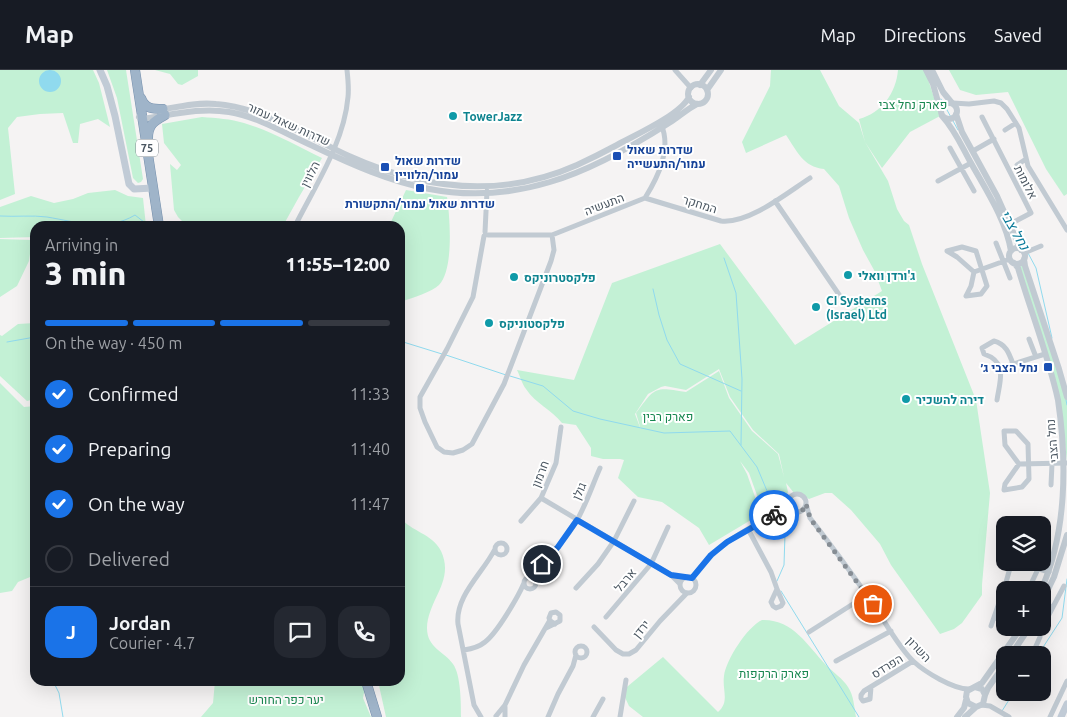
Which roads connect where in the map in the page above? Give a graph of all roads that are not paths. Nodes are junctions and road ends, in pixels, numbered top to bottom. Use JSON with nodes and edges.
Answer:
{"nodes":[{"id":1,"x":100,"y":70,"type":"edge"},
{"id":2,"x":131,"y":70,"type":"edge"},
{"id":3,"x":135,"y":70,"type":"edge"},
{"id":4,"x":347,"y":70,"type":"edge"},
{"id":5,"x":675,"y":70,"type":"edge"},
{"id":6,"x":711,"y":70,"type":"edge"},
{"id":7,"x":721,"y":70,"type":"edge"},
{"id":8,"x":926,"y":70,"type":"edge"},
{"id":9,"x":932,"y":70,"type":"edge"},
{"id":10,"x":700,"y":85,"type":"junction"},
{"id":11,"x":138,"y":88,"type":"junction"},
{"id":12,"x":690,"y":88,"type":"junction"},
{"id":13,"x":707,"y":90,"type":"junction"},
{"id":14,"x":689,"y":97,"type":"junction"},
{"id":15,"x":953,"y":103,"type":"junction"},
{"id":16,"x":697,"y":104,"type":"junction"},
{"id":17,"x":968,"y":104,"type":"junction"},
{"id":18,"x":164,"y":112,"type":"junction"},
{"id":19,"x":941,"y":113,"type":"junction"},
{"id":20,"x":957,"y":113,"type":"junction"},
{"id":21,"x":141,"y":116,"type":"junction"},
{"id":22,"x":982,"y":117,"type":"dead end"},
{"id":23,"x":1016,"y":123,"type":"junction"},
{"id":24,"x":661,"y":125,"type":"junction"},
{"id":25,"x":1005,"y":130,"type":"dead end"},
{"id":26,"x":994,"y":139,"type":"junction"},
{"id":27,"x":950,"y":148,"type":"dead end"},
{"id":28,"x":332,"y":152,"type":"junction"},
{"id":29,"x":973,"y":152,"type":"junction"},
{"id":30,"x":149,"y":158,"type":"junction"},
{"id":31,"x":1026,"y":159,"type":"junction"},
{"id":32,"x":971,"y":163,"type":"junction"},
{"id":33,"x":1017,"y":165,"type":"dead end"},
{"id":34,"x":962,"y":168,"type":"junction"},
{"id":35,"x":810,"y":178,"type":"dead end"},
{"id":36,"x":938,"y":182,"type":"dead end"},
{"id":37,"x":151,"y":188,"type":"junction"},
{"id":38,"x":486,"y":189,"type":"junction"},
{"id":39,"x":974,"y":191,"type":"dead end"},
{"id":40,"x":645,"y":198,"type":"junction"},
{"id":41,"x":775,"y":202,"type":"junction"},
{"id":42,"x":154,"y":221,"type":"edge"},
{"id":43,"x":158,"y":221,"type":"edge"},
{"id":44,"x":298,"y":221,"type":"edge"},
{"id":45,"x":1010,"y":224,"type":"junction"},
{"id":46,"x":1067,"y":230,"type":"edge"},
{"id":47,"x":486,"y":234,"type":"junction"},
{"id":48,"x":552,"y":235,"type":"junction"},
{"id":49,"x":996,"y":243,"type":"dead end"},
{"id":50,"x":1041,"y":246,"type":"dead end"},
{"id":51,"x":1023,"y":254,"type":"junction"},
{"id":52,"x":1010,"y":259,"type":"junction"},
{"id":53,"x":982,"y":270,"type":"junction"},
{"id":54,"x":974,"y":272,"type":"junction"},
{"id":55,"x":1010,"y":278,"type":"dead end"},
{"id":56,"x":842,"y":299,"type":"dead end"},
{"id":57,"x":1029,"y":339,"type":"dead end"},
{"id":58,"x":1045,"y":354,"type":"junction"},
{"id":59,"x":1036,"y":357,"type":"junction"},
{"id":60,"x":1013,"y":364,"type":"junction"},
{"id":61,"x":1001,"y":368,"type":"junction"},
{"id":62,"x":1067,"y":397,"type":"edge"},
{"id":63,"x":997,"y":400,"type":"dead end"},
{"id":64,"x":561,"y":428,"type":"dead end"},
{"id":65,"x":1029,"y":463,"type":"junction"},
{"id":66,"x":1066,"y":463,"type":"edge"},
{"id":67,"x":1019,"y":464,"type":"junction"},
{"id":68,"x":1052,"y":464,"type":"junction"},
{"id":69,"x":600,"y":468,"type":"dead end"},
{"id":70,"x":1051,"y":485,"type":"dead end"},
{"id":71,"x":541,"y":498,"type":"junction"},
{"id":72,"x":634,"y":501,"type":"dead end"},
{"id":73,"x":806,"y":504,"type":"junction"},
{"id":74,"x":788,"y":505,"type":"junction"},
{"id":75,"x":765,"y":506,"type":"dead end"},
{"id":76,"x":792,"y":511,"type":"junction"},
{"id":77,"x":779,"y":512,"type":"junction"},
{"id":78,"x":799,"y":512,"type":"junction"},
{"id":79,"x":771,"y":517,"type":"junction"},
{"id":80,"x":810,"y":518,"type":"junction"},
{"id":81,"x":577,"y":520,"type":"junction"},
{"id":82,"x":521,"y":521,"type":"dead end"},
{"id":83,"x":668,"y":527,"type":"dead end"},
{"id":84,"x":748,"y":529,"type":"junction"},
{"id":85,"x":1067,"y":535,"type":"edge"},
{"id":86,"x":614,"y":541,"type":"junction"},
{"id":87,"x":495,"y":549,"type":"junction"},
{"id":88,"x":499,"y":555,"type":"junction"},
{"id":89,"x":538,"y":560,"type":"dead end"},
{"id":90,"x":489,"y":561,"type":"junction"},
{"id":91,"x":652,"y":564,"type":"junction"},
{"id":92,"x":1045,"y":571,"type":"edge"},
{"id":93,"x":1049,"y":572,"type":"junction"},
{"id":94,"x":671,"y":575,"type":"junction"},
{"id":95,"x":685,"y":578,"type":"junction"},
{"id":96,"x":692,"y":578,"type":"junction"},
{"id":97,"x":1044,"y":581,"type":"edge"},
{"id":98,"x":524,"y":583,"type":"junction"},
{"id":99,"x":1051,"y":584,"type":"edge"},
{"id":100,"x":680,"y":586,"type":"junction"},
{"id":101,"x":1064,"y":586,"type":"dead end"},
{"id":102,"x":576,"y":588,"type":"dead end"},
{"id":103,"x":528,"y":589,"type":"junction"},
{"id":104,"x":777,"y":589,"type":"dead end"},
{"id":105,"x":687,"y":593,"type":"junction"},
{"id":106,"x":519,"y":594,"type":"junction"},
{"id":107,"x":867,"y":595,"type":"junction"},
{"id":108,"x":678,"y":602,"type":"junction"},
{"id":109,"x":1053,"y":607,"type":"joint"},
{"id":110,"x":1051,"y":611,"type":"edge"},
{"id":111,"x":606,"y":617,"type":"dead end"},
{"id":112,"x":996,"y":617,"type":"edge"},
{"id":113,"x":550,"y":620,"type":"junction"},
{"id":114,"x":555,"y":624,"type":"junction"},
{"id":115,"x":992,"y":626,"type":"dead end"},
{"id":116,"x":594,"y":627,"type":"dead end"},
{"id":117,"x":546,"y":628,"type":"junction"},
{"id":118,"x":891,"y":631,"type":"junction"},
{"id":119,"x":809,"y":632,"type":"dead end"},
{"id":120,"x":1013,"y":636,"type":"edge"},
{"id":121,"x":1040,"y":637,"type":"dead end"},
{"id":122,"x":1036,"y":646,"type":"edge"},
{"id":123,"x":464,"y":650,"type":"junction"},
{"id":124,"x":576,"y":655,"type":"junction"},
{"id":125,"x":582,"y":658,"type":"junction"},
{"id":126,"x":836,"y":661,"type":"dead end"},
{"id":127,"x":913,"y":661,"type":"junction"},
{"id":128,"x":573,"y":666,"type":"junction"},
{"id":129,"x":996,"y":677,"type":"edge"},
{"id":130,"x":626,"y":680,"type":"dead end"},
{"id":131,"x":1067,"y":681,"type":"edge"},
{"id":132,"x":368,"y":686,"type":"edge"},
{"id":133,"x":953,"y":686,"type":"junction"},
{"id":134,"x":871,"y":687,"type":"dead end"},
{"id":135,"x":973,"y":688,"type":"junction"},
{"id":136,"x":985,"y":696,"type":"junction"},
{"id":137,"x":603,"y":699,"type":"dead end"},
{"id":138,"x":966,"y":699,"type":"junction"},
{"id":139,"x":506,"y":704,"type":"junction"},
{"id":140,"x":1067,"y":704,"type":"edge"},
{"id":141,"x":979,"y":706,"type":"junction"},
{"id":142,"x":996,"y":710,"type":"junction"},
{"id":143,"x":480,"y":715,"type":"edge"},
{"id":144,"x":377,"y":717,"type":"edge"},
{"id":145,"x":495,"y":717,"type":"edge"},
{"id":146,"x":504,"y":717,"type":"edge"},
{"id":147,"x":548,"y":717,"type":"edge"},
{"id":148,"x":594,"y":717,"type":"edge"},
{"id":149,"x":620,"y":717,"type":"edge"},
{"id":150,"x":957,"y":717,"type":"edge"},
{"id":151,"x":965,"y":717,"type":"edge"},
{"id":152,"x":1009,"y":717,"type":"edge"},
{"id":153,"x":1050,"y":717,"type":"edge"},
{"id":154,"x":1061,"y":717,"type":"edge"}],
"edges":[{"from":1,"to":37,"type":"main road"},
{"from":2,"to":21,"type":"highway","number":"75"},
{"from":3,"to":11,"type":"highway","number":"75"},
{"from":4,"to":28,"type":"street","name":"הלווין"},
{"from":5,"to":12,"type":"street"},
{"from":6,"to":10,"type":"street"},
{"from":7,"to":13,"type":"street"},
{"from":8,"to":19,"type":"street","name":"נחל הצבי"},
{"from":9,"to":15,"type":"street"},
{"from":10,"to":12,"type":"street"},
{"from":10,"to":13,"type":"street"},
{"from":11,"to":18,"type":"highway"},
{"from":11,"to":21,"type":"highway","number":"75"},
{"from":12,"to":14,"type":"street"},
{"from":13,"to":16,"type":"street"},
{"from":14,"to":16,"type":"street"},
{"from":14,"to":24,"type":"street","name":"שדרות שאול עמור"},
{"from":15,"to":17,"type":"street"},
{"from":15,"to":19,"type":"street"},
{"from":15,"to":20,"type":"street"},
{"from":16,"to":24,"type":"street","name":"שדרות שאול עמור"},
{"from":17,"to":20,"type":"street"},
{"from":17,"to":23,"type":"street"},
{"from":18,"to":21,"type":"street","name":"שדרות שאול עמור"},
{"from":18,"to":28,"type":"street","name":"שדרות שאול עמור"},
{"from":18,"to":30,"type":"highway"},
{"from":19,"to":20,"type":"street"},
{"from":19,"to":32,"type":"street","name":"נחל הצבי"},
{"from":20,"to":29,"type":"street"},
{"from":21,"to":30,"type":"highway","number":"75"},
{"from":21,"to":37,"type":"highway","number":"75"},
{"from":22,"to":26,"type":"street","name":"אלומות"},
{"from":23,"to":25,"type":"street"},
{"from":23,"to":31,"type":"street"},
{"from":24,"to":38,"type":"street","name":"שדרות שאול עמור"},
{"from":24,"to":40,"type":"street"},
{"from":26,"to":29,"type":"street"},
{"from":26,"to":45,"type":"street","name":"אלומות"},
{"from":27,"to":34,"type":"street"},
{"from":28,"to":38,"type":"street","name":"שדרות שאול עמור"},
{"from":28,"to":44,"type":"street","name":"הלווין"},
{"from":29,"to":45,"type":"street"},
{"from":30,"to":37,"type":"highway","number":"75"},
{"from":31,"to":33,"type":"street"},
{"from":31,"to":46,"type":"street"},
{"from":32,"to":34,"type":"street"},
{"from":32,"to":52,"type":"street","name":"נחל הצבי"},
{"from":34,"to":36,"type":"street"},
{"from":34,"to":39,"type":"street"},
{"from":35,"to":41,"type":"street","name":"המחקר"},
{"from":37,"to":42,"type":"highway","number":"75"},
{"from":37,"to":43,"type":"highway","number":"75"},
{"from":38,"to":47,"type":"street"},
{"from":40,"to":41,"type":"street","name":"המחקר"},
{"from":40,"to":48,"type":"street","name":"התעשיה"},
{"from":41,"to":56,"type":"street"},
{"from":45,"to":51,"type":"street"},
{"from":47,"to":48,"type":"street","name":"התעשיה"},
{"from":47,"to":48,"type":"street"},
{"from":49,"to":52,"type":"street"},
{"from":50,"to":51,"type":"street"},
{"from":51,"to":52,"type":"street"},
{"from":51,"to":52,"type":"street"},
{"from":51,"to":62,"type":"street"},
{"from":52,"to":53,"type":"street"},
{"from":52,"to":55,"type":"street"},
{"from":52,"to":58,"type":"street","name":"נחל הצבי"},
{"from":53,"to":54,"type":"street"},
{"from":53,"to":54,"type":"street"},
{"from":53,"to":54,"type":"street"},
{"from":57,"to":59,"type":"street"},
{"from":58,"to":59,"type":"street"},
{"from":58,"to":66,"type":"street","name":"נחל הצבי"},
{"from":59,"to":60,"type":"street"},
{"from":60,"to":61,"type":"street"},
{"from":60,"to":61,"type":"street"},
{"from":61,"to":63,"type":"street"},
{"from":64,"to":71,"type":"street","name":"חרמון"},
{"from":65,"to":67,"type":"street"},
{"from":65,"to":67,"type":"street"},
{"from":65,"to":67,"type":"street"},
{"from":65,"to":68,"type":"street"},
{"from":66,"to":68,"type":"street"},
{"from":66,"to":93,"type":"street","name":"נחל הצבי"},
{"from":68,"to":70,"type":"street"},
{"from":69,"to":81,"type":"street","name":"גולן"},
{"from":71,"to":81,"type":"street"},
{"from":71,"to":82,"type":"street","name":"חרמון"},
{"from":72,"to":86,"type":"street"},
{"from":73,"to":74,"type":"street"},
{"from":73,"to":78,"type":"street"},
{"from":73,"to":80,"type":"street","name":"השרון"},
{"from":74,"to":76,"type":"street"},
{"from":74,"to":77,"type":"street"},
{"from":75,"to":79,"type":"street"},
{"from":76,"to":77,"type":"street"},
{"from":76,"to":78,"type":"street"},
{"from":77,"to":79,"type":"street"},
{"from":78,"to":80,"type":"street","name":"השרון"},
{"from":79,"to":84,"type":"street"},
{"from":80,"to":107,"type":"street","name":"השרון"},
{"from":81,"to":86,"type":"street"},
{"from":81,"to":89,"type":"street","name":"גולן"},
{"from":83,"to":91,"type":"street","name":"ארבל"},
{"from":84,"to":96,"type":"street"},
{"from":84,"to":104,"type":"street"},
{"from":85,"to":99,"type":"street"},
{"from":86,"to":91,"type":"street"},
{"from":86,"to":102,"type":"street"},
{"from":87,"to":88,"type":"street"},
{"from":87,"to":88,"type":"street"},
{"from":87,"to":90,"type":"street"},
{"from":88,"to":90,"type":"street"},
{"from":90,"to":123,"type":"street"},
{"from":91,"to":94,"type":"street"},
{"from":91,"to":111,"type":"street","name":"ארבל"},
{"from":92,"to":93,"type":"street"},
{"from":93,"to":97,"type":"street","name":"נחל הצבי"},
{"from":94,"to":95,"type":"street"},
{"from":94,"to":100,"type":"street"},
{"from":95,"to":96,"type":"street"},
{"from":95,"to":100,"type":"street"},
{"from":96,"to":105,"type":"street"},
{"from":98,"to":103,"type":"street"},
{"from":98,"to":103,"type":"street"},
{"from":98,"to":106,"type":"street"},
{"from":100,"to":105,"type":"street"},
{"from":100,"to":108,"type":"street"},
{"from":101,"to":109,"type":"street"},
{"from":103,"to":106,"type":"street"},
{"from":105,"to":108,"type":"street","name":"ירדן"},
{"from":106,"to":123,"type":"street"},
{"from":107,"to":118,"type":"street","name":"השרון"},
{"from":107,"to":119,"type":"street"},
{"from":108,"to":116,"type":"street","name":"ירדן"},
{"from":109,"to":110,"type":"street"},
{"from":112,"to":115,"type":"street"},
{"from":113,"to":114,"type":"street"},
{"from":113,"to":114,"type":"street"},
{"from":113,"to":117,"type":"street"},
{"from":114,"to":117,"type":"street"},
{"from":117,"to":139,"type":"street"},
{"from":118,"to":126,"type":"street"},
{"from":118,"to":127,"type":"street","name":"השרון"},
{"from":120,"to":135,"type":"street"},
{"from":121,"to":122,"type":"street"},
{"from":123,"to":143,"type":"street"},
{"from":124,"to":125,"type":"street"},
{"from":124,"to":125,"type":"street"},
{"from":124,"to":128,"type":"street"},
{"from":125,"to":128,"type":"street"},
{"from":127,"to":133,"type":"street","name":"השרון"},
{"from":127,"to":134,"type":"street","name":"הפרדס"},
{"from":128,"to":147,"type":"street"},
{"from":129,"to":136,"type":"street"},
{"from":130,"to":149,"type":"street"},
{"from":131,"to":153,"type":"street"},
{"from":132,"to":144,"type":"highway"},
{"from":133,"to":135,"type":"street","name":"השרון"},
{"from":133,"to":138,"type":"street","name":"השרון"},
{"from":135,"to":136,"type":"street"},
{"from":135,"to":138,"type":"street"},
{"from":136,"to":141,"type":"street"},
{"from":136,"to":142,"type":"street"},
{"from":137,"to":148,"type":"street"},
{"from":138,"to":141,"type":"street"},
{"from":138,"to":150,"type":"street"},
{"from":139,"to":145,"type":"street"},
{"from":139,"to":146,"type":"street"},
{"from":140,"to":154,"type":"main road"},
{"from":141,"to":142,"type":"street"},
{"from":141,"to":151,"type":"street"},
{"from":142,"to":152,"type":"street"},
{"from":145,"to":146,"type":"street"}]}
